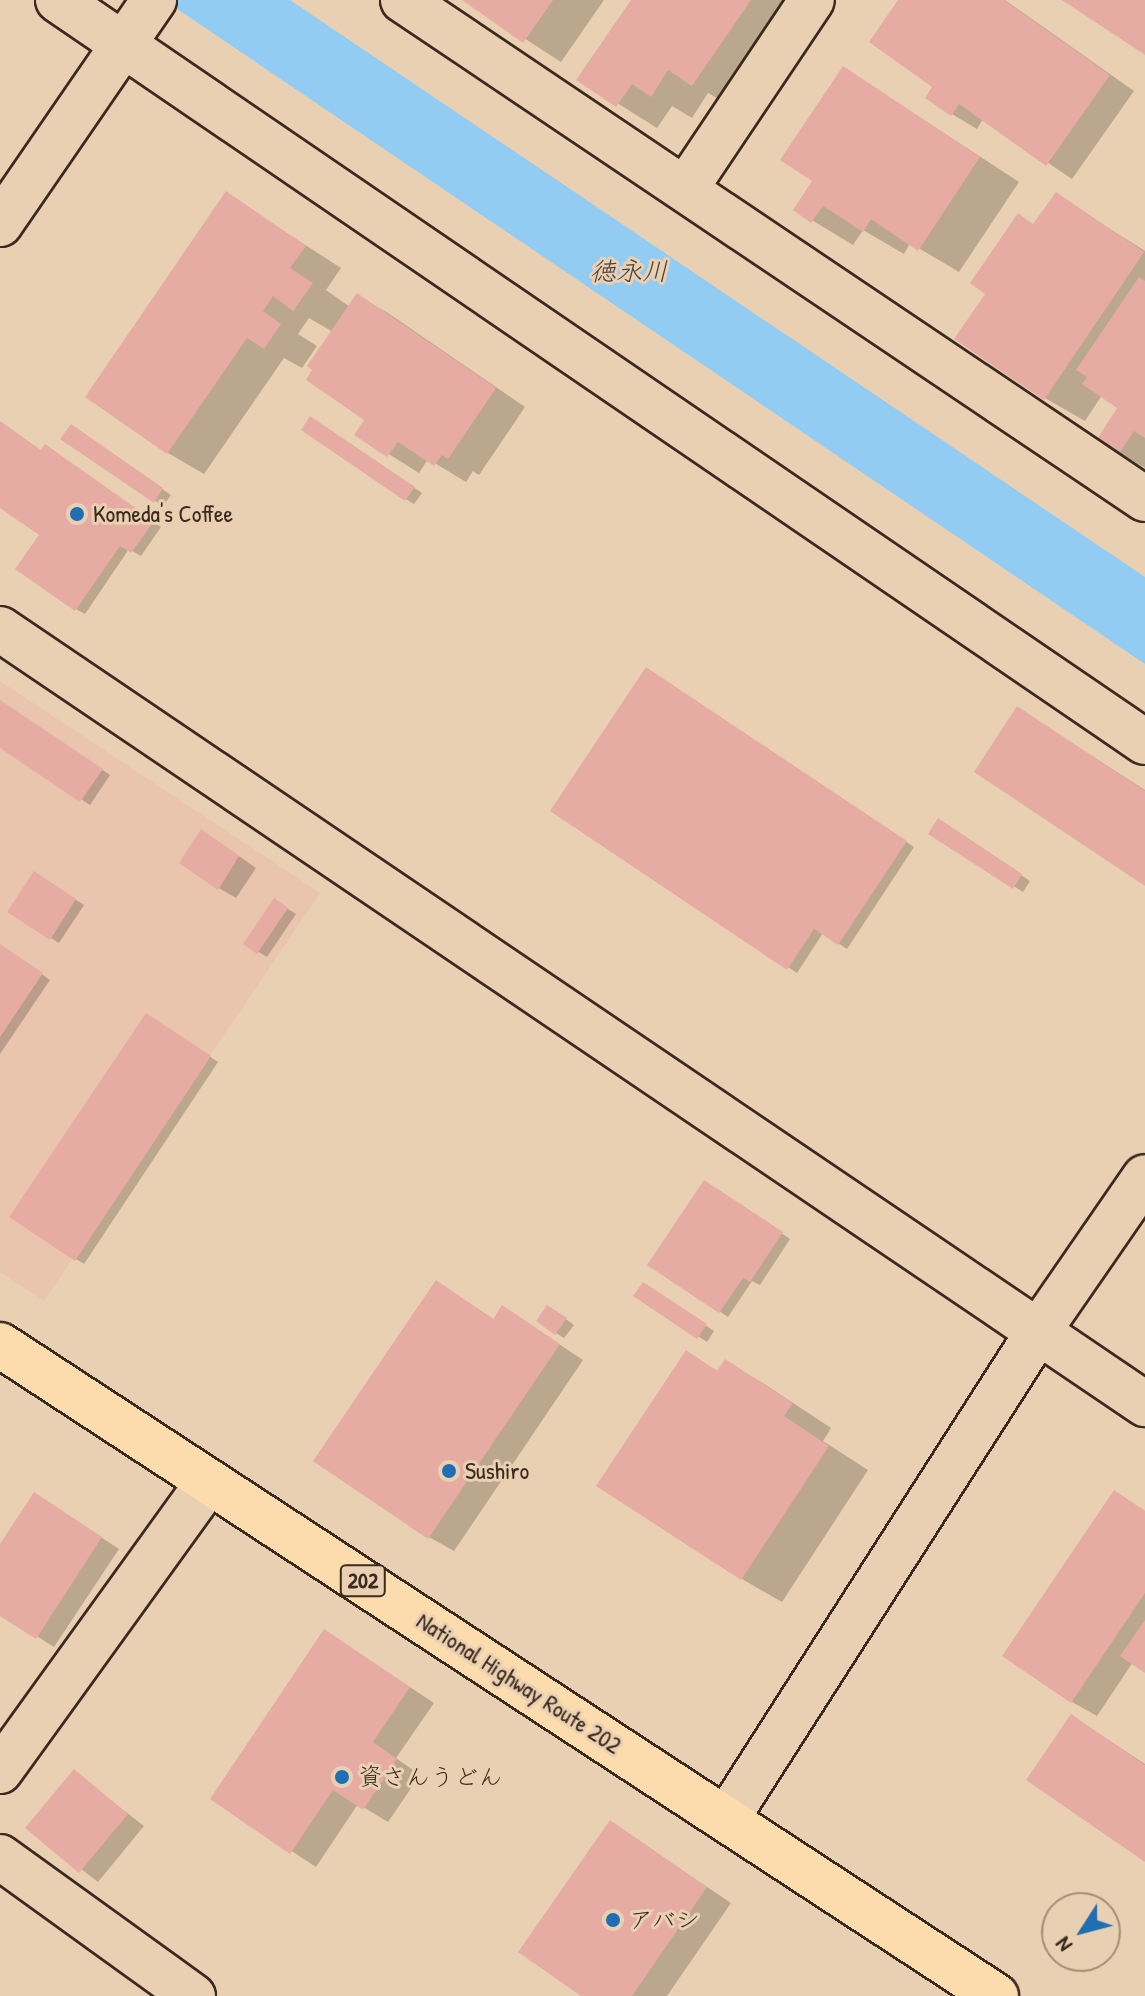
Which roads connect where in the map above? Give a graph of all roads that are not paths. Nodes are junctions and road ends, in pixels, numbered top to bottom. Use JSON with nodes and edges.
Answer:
{"nodes":[{"id":1,"x":58,"y":0,"type":"edge"},
{"id":2,"x":154,"y":0,"type":"edge"},
{"id":3,"x":403,"y":0,"type":"edge"},
{"id":4,"x":812,"y":0,"type":"edge"},
{"id":5,"x":123,"y":45,"type":"junction"},
{"id":6,"x":686,"y":188,"type":"junction"},
{"id":7,"x":0,"y":224,"type":"edge"},
{"id":8,"x":1145,"y":499,"type":"edge"},
{"id":9,"x":0,"y":629,"type":"edge"},
{"id":10,"x":1145,"y":742,"type":"edge"},
{"id":11,"x":1145,"y":1177,"type":"edge"},
{"id":12,"x":1038,"y":1332,"type":"junction"},
{"id":13,"x":0,"y":1345,"type":"edge"},
{"id":14,"x":1145,"y":1404,"type":"edge"},
{"id":15,"x":209,"y":1481,"type":"junction"},
{"id":16,"x":0,"y":1771,"type":"edge"},
{"id":17,"x":727,"y":1818,"type":"junction"},
{"id":18,"x":0,"y":1857,"type":"edge"},
{"id":19,"x":193,"y":1996,"type":"edge"},
{"id":20,"x":996,"y":1996,"type":"edge"}],
"edges":[{"from":1,"to":5,"type":"street"},
{"from":2,"to":5,"type":"street"},
{"from":3,"to":6,"type":"street"},
{"from":4,"to":6,"type":"street"},
{"from":5,"to":7,"type":"street"},
{"from":5,"to":10,"type":"street"},
{"from":6,"to":8,"type":"street"},
{"from":9,"to":12,"type":"street"},
{"from":11,"to":12,"type":"street"},
{"from":12,"to":14,"type":"street"},
{"from":12,"to":17,"type":"street"},
{"from":13,"to":15,"type":"highway","name":"National Highway Route 202","number":"202"},
{"from":15,"to":16,"type":"street"},
{"from":15,"to":17,"type":"highway","name":"National Highway Route 202","number":"202"},
{"from":17,"to":20,"type":"highway","name":"National Highway Route 202","number":"202"},
{"from":18,"to":19,"type":"street"}]}
